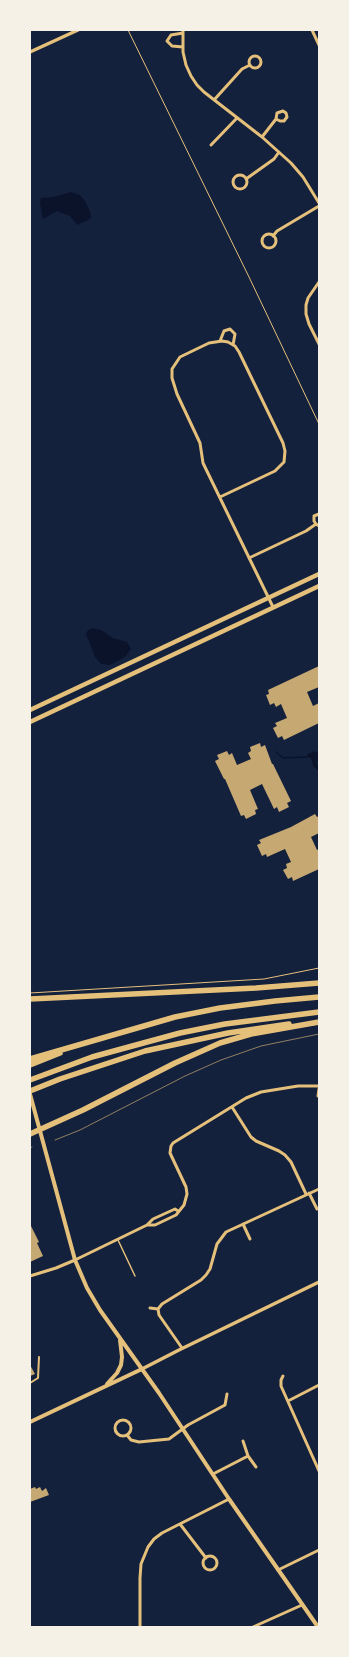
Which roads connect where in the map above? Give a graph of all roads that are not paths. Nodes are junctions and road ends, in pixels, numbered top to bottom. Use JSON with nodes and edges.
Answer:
{"nodes":[{"id":1,"x":78,"y":30,"type":"edge"},
{"id":2,"x":312,"y":30,"type":"edge"},
{"id":3,"x":183,"y":31,"type":"edge"},
{"id":4,"x":318,"y":39,"type":"edge"},
{"id":5,"x":319,"y":45,"type":"edge"},
{"id":6,"x":183,"y":47,"type":"junction"},
{"id":7,"x":30,"y":52,"type":"edge"},
{"id":8,"x":250,"y":65,"type":"junction"},
{"id":9,"x":214,"y":100,"type":"junction"},
{"id":10,"x":237,"y":118,"type":"junction"},
{"id":11,"x":276,"y":119,"type":"dead end"},
{"id":12,"x":262,"y":137,"type":"junction"},
{"id":13,"x":211,"y":145,"type":"dead end"},
{"id":14,"x":279,"y":152,"type":"junction"},
{"id":15,"x":246,"y":179,"type":"junction"},
{"id":16,"x":319,"y":205,"type":"edge"},
{"id":17,"x":273,"y":236,"type":"junction"},
{"id":18,"x":319,"y":282,"type":"edge"},
{"id":19,"x":220,"y":341,"type":"junction"},
{"id":20,"x":319,"y":344,"type":"edge"},
{"id":21,"x":233,"y":345,"type":"junction"},
{"id":22,"x":220,"y":497,"type":"junction"},
{"id":23,"x":319,"y":514,"type":"edge"},
{"id":24,"x":317,"y":525,"type":"edge"},
{"id":25,"x":249,"y":558,"type":"junction"},
{"id":26,"x":319,"y":574,"type":"edge"},
{"id":27,"x":319,"y":586,"type":"edge"},
{"id":28,"x":268,"y":597,"type":"junction"},
{"id":29,"x":273,"y":607,"type":"junction"},
{"id":30,"x":30,"y":710,"type":"edge"},
{"id":31,"x":30,"y":722,"type":"edge"},
{"id":32,"x":319,"y":982,"type":"edge"},
{"id":33,"x":319,"y":997,"type":"edge"},
{"id":34,"x":30,"y":999,"type":"edge"},
{"id":35,"x":319,"y":1012,"type":"edge"},
{"id":36,"x":319,"y":1022,"type":"edge"},
{"id":37,"x":100,"y":1039,"type":"junction"},
{"id":38,"x":30,"y":1059,"type":"edge"},
{"id":39,"x":30,"y":1065,"type":"edge"},
{"id":40,"x":30,"y":1080,"type":"edge"},
{"id":41,"x":319,"y":1087,"type":"edge"},
{"id":42,"x":30,"y":1092,"type":"edge"},
{"id":43,"x":318,"y":1096,"type":"dead end"},
{"id":44,"x":232,"y":1106,"type":"junction"},
{"id":45,"x":40,"y":1130,"type":"junction"},
{"id":46,"x":30,"y":1134,"type":"edge"},
{"id":47,"x":319,"y":1189,"type":"edge"},
{"id":48,"x":308,"y":1194,"type":"junction"},
{"id":49,"x":317,"y":1209,"type":"dead end"},
{"id":50,"x":178,"y":1211,"type":"junction"},
{"id":51,"x":243,"y":1224,"type":"junction"},
{"id":52,"x":147,"y":1225,"type":"junction"},
{"id":53,"x":250,"y":1239,"type":"dead end"},
{"id":54,"x":118,"y":1240,"type":"junction"},
{"id":55,"x":74,"y":1260,"type":"junction"},
{"id":56,"x":30,"y":1276,"type":"edge"},
{"id":57,"x":134,"y":1276,"type":"dead end"},
{"id":58,"x":319,"y":1282,"type":"edge"},
{"id":59,"x":150,"y":1308,"type":"dead end"},
{"id":60,"x":158,"y":1309,"type":"junction"},
{"id":61,"x":119,"y":1338,"type":"junction"},
{"id":62,"x":182,"y":1348,"type":"junction"},
{"id":63,"x":39,"y":1357,"type":"dead end"},
{"id":64,"x":142,"y":1369,"type":"junction"},
{"id":65,"x":283,"y":1376,"type":"dead end"},
{"id":66,"x":30,"y":1384,"type":"edge"},
{"id":67,"x":107,"y":1385,"type":"junction"},
{"id":68,"x":319,"y":1385,"type":"edge"},
{"id":69,"x":228,"y":1394,"type":"dead end"},
{"id":70,"x":288,"y":1401,"type":"junction"},
{"id":71,"x":30,"y":1422,"type":"edge"},
{"id":72,"x":183,"y":1429,"type":"junction"},
{"id":73,"x":127,"y":1435,"type":"junction"},
{"id":74,"x":243,"y":1441,"type":"dead end"},
{"id":75,"x":248,"y":1456,"type":"junction"},
{"id":76,"x":256,"y":1467,"type":"dead end"},
{"id":77,"x":319,"y":1471,"type":"edge"},
{"id":78,"x":213,"y":1474,"type":"junction"},
{"id":79,"x":230,"y":1499,"type":"junction"},
{"id":80,"x":180,"y":1524,"type":"junction"},
{"id":81,"x":319,"y":1550,"type":"edge"},
{"id":82,"x":206,"y":1558,"type":"junction"},
{"id":83,"x":278,"y":1570,"type":"junction"},
{"id":84,"x":302,"y":1605,"type":"junction"},
{"id":85,"x":140,"y":1627,"type":"edge"},
{"id":86,"x":253,"y":1627,"type":"edge"},
{"id":87,"x":318,"y":1627,"type":"edge"}],
"edges":[{"from":1,"to":7,"type":"street"},
{"from":2,"to":4,"type":"street"},
{"from":3,"to":6,"type":"street"},
{"from":3,"to":6,"type":"street"},
{"from":4,"to":5,"type":"street"},
{"from":6,"to":9,"type":"street"},
{"from":8,"to":8,"type":"street"},
{"from":8,"to":9,"type":"street"},
{"from":9,"to":10,"type":"street"},
{"from":10,"to":12,"type":"street"},
{"from":10,"to":13,"type":"street"},
{"from":11,"to":12,"type":"street"},
{"from":12,"to":14,"type":"street"},
{"from":14,"to":15,"type":"street"},
{"from":14,"to":16,"type":"street"},
{"from":15,"to":15,"type":"street"},
{"from":16,"to":17,"type":"street"},
{"from":17,"to":17,"type":"street"},
{"from":18,"to":20,"type":"street"},
{"from":19,"to":21,"type":"street"},
{"from":19,"to":21,"type":"street"},
{"from":19,"to":22,"type":"street"},
{"from":21,"to":22,"type":"street"},
{"from":22,"to":25,"type":"street"},
{"from":23,"to":24,"type":"street"},
{"from":24,"to":25,"type":"street"},
{"from":25,"to":28,"type":"street"},
{"from":26,"to":28,"type":"main road"},
{"from":27,"to":29,"type":"main road"},
{"from":28,"to":29,"type":"street"},
{"from":28,"to":30,"type":"main road"},
{"from":29,"to":31,"type":"main road"},
{"from":32,"to":34,"type":"highway"},
{"from":33,"to":37,"type":"highway"},
{"from":35,"to":40,"type":"highway"},
{"from":36,"to":42,"type":"highway"},
{"from":36,"to":45,"type":"highway"},
{"from":37,"to":38,"type":"highway"},
{"from":37,"to":39,"type":"highway"},
{"from":41,"to":43,"type":"street"},
{"from":41,"to":44,"type":"street"},
{"from":42,"to":45,"type":"main road"},
{"from":44,"to":48,"type":"street"},
{"from":44,"to":50,"type":"street"},
{"from":45,"to":46,"type":"highway"},
{"from":45,"to":55,"type":"main road"},
{"from":47,"to":48,"type":"street"},
{"from":48,"to":49,"type":"street"},
{"from":48,"to":51,"type":"street"},
{"from":50,"to":52,"type":"street"},
{"from":50,"to":52,"type":"street"},
{"from":51,"to":53,"type":"street"},
{"from":51,"to":60,"type":"street"},
{"from":52,"to":54,"type":"street"},
{"from":54,"to":55,"type":"street"},
{"from":54,"to":57,"type":"lane"},
{"from":55,"to":56,"type":"street"},
{"from":55,"to":61,"type":"main road"},
{"from":58,"to":62,"type":"street"},
{"from":59,"to":60,"type":"street"},
{"from":60,"to":62,"type":"street"},
{"from":61,"to":64,"type":"main road"},
{"from":61,"to":67,"type":"main road"},
{"from":62,"to":64,"type":"street"},
{"from":63,"to":66,"type":"street"},
{"from":64,"to":67,"type":"main road"},
{"from":64,"to":72,"type":"main road"},
{"from":65,"to":70,"type":"street"},
{"from":67,"to":71,"type":"main road"},
{"from":68,"to":70,"type":"street"},
{"from":69,"to":72,"type":"street"},
{"from":70,"to":77,"type":"street"},
{"from":72,"to":73,"type":"street"},
{"from":72,"to":78,"type":"main road"},
{"from":73,"to":73,"type":"street"},
{"from":74,"to":75,"type":"street"},
{"from":75,"to":76,"type":"street"},
{"from":75,"to":78,"type":"street"},
{"from":78,"to":79,"type":"main road"},
{"from":79,"to":80,"type":"street"},
{"from":79,"to":83,"type":"main road"},
{"from":80,"to":82,"type":"street"},
{"from":80,"to":85,"type":"street"},
{"from":81,"to":83,"type":"street"},
{"from":82,"to":82,"type":"street"},
{"from":83,"to":84,"type":"main road"},
{"from":84,"to":86,"type":"street"},
{"from":84,"to":87,"type":"main road"}]}
